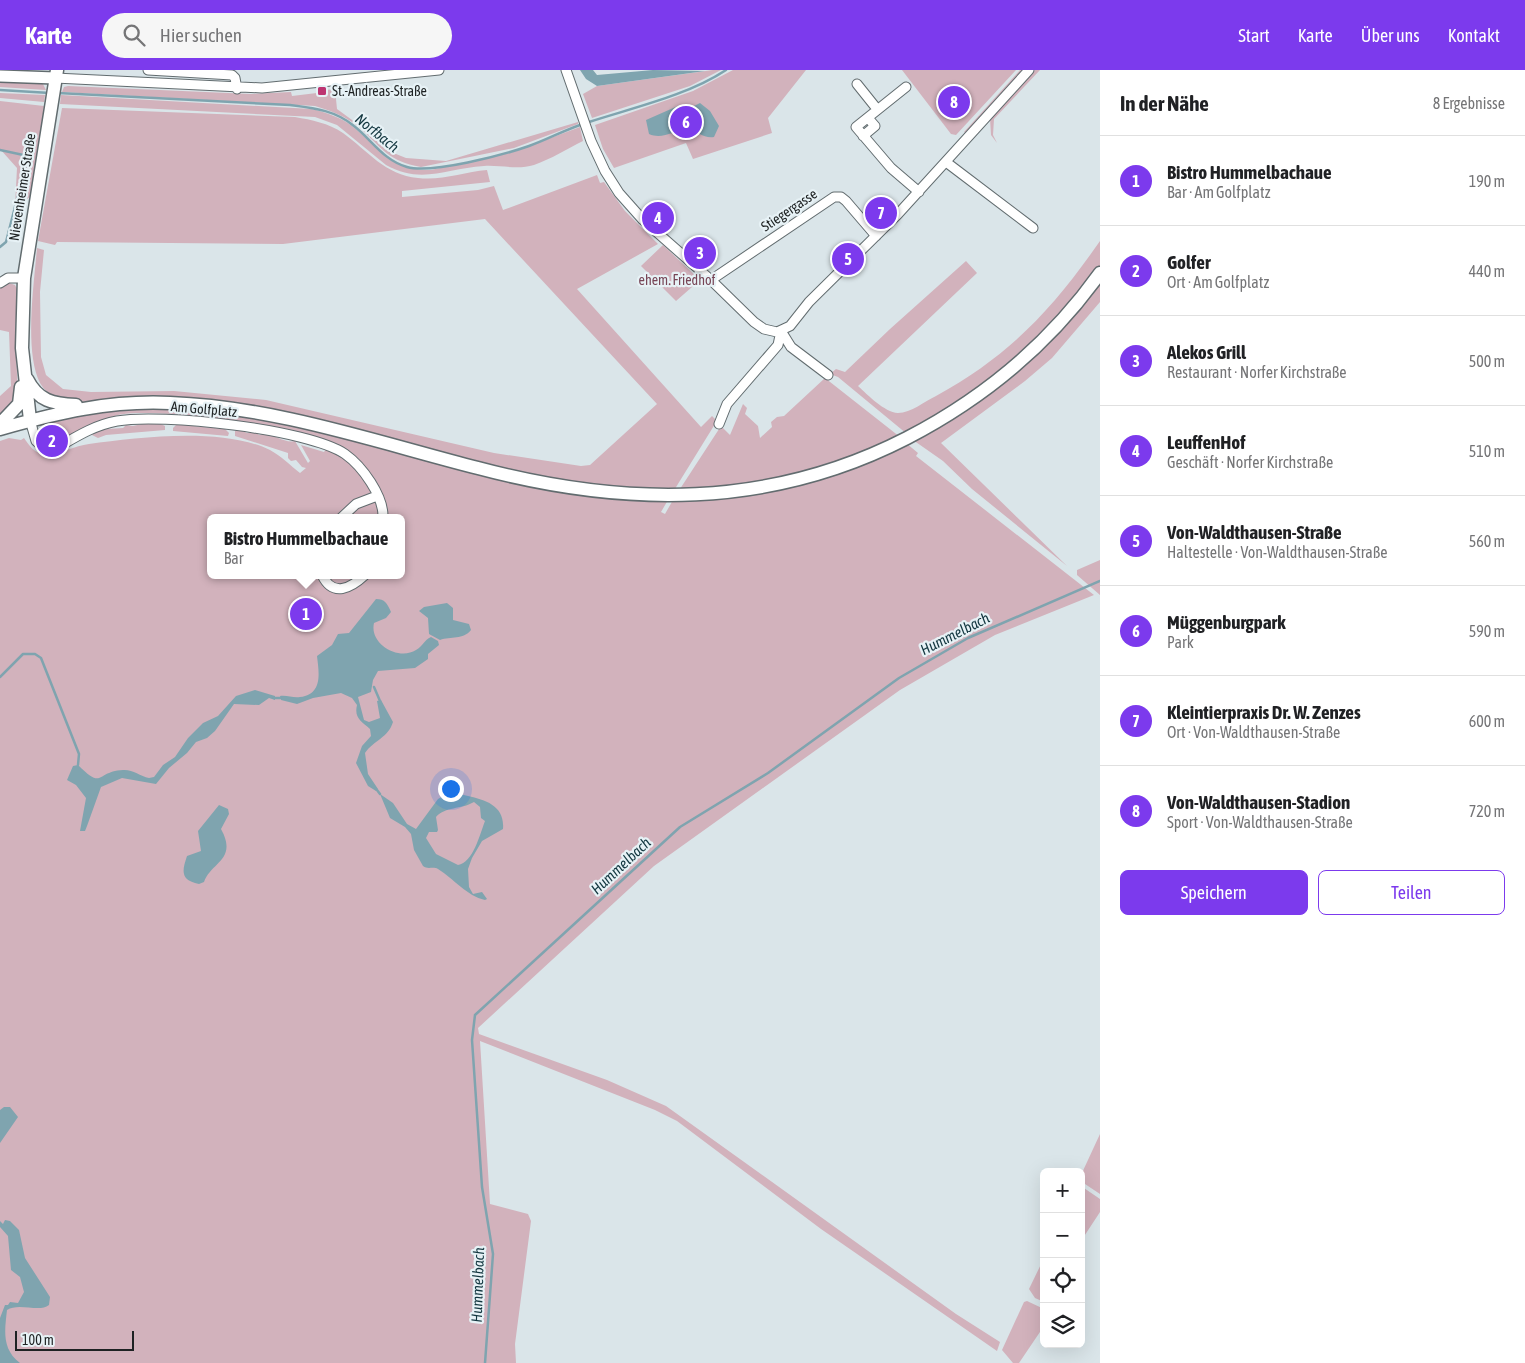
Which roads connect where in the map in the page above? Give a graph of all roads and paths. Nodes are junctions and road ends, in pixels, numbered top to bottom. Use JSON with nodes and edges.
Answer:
{"nodes":[{"id":1,"x":80,"y":70,"type":"edge"},
{"id":2,"x":148,"y":70,"type":"edge"},
{"id":3,"x":439,"y":70,"type":"edge"},
{"id":4,"x":566,"y":70,"type":"edge"},
{"id":5,"x":1029,"y":70,"type":"edge"},
{"id":6,"x":23,"y":73,"type":"edge"},
{"id":7,"x":56,"y":74,"type":"edge"},
{"id":8,"x":0,"y":76,"type":"edge"},
{"id":9,"x":76,"y":79,"type":"junction"},
{"id":10,"x":857,"y":84,"type":"dead end"},
{"id":11,"x":906,"y":87,"type":"dead end"},
{"id":12,"x":238,"y":89,"type":"junction"},
{"id":13,"x":878,"y":109,"type":"junction"},
{"id":14,"x":946,"y":162,"type":"junction"},
{"id":15,"x":919,"y":192,"type":"junction"},
{"id":16,"x":1033,"y":228,"type":"dead end"},
{"id":17,"x":876,"y":236,"type":"junction"},
{"id":18,"x":1100,"y":273,"type":"edge"},
{"id":19,"x":24,"y":278,"type":"junction"},
{"id":20,"x":711,"y":280,"type":"junction"},
{"id":21,"x":0,"y":283,"type":"edge"},
{"id":22,"x":776,"y":331,"type":"junction"},
{"id":23,"x":24,"y":370,"type":"junction"},
{"id":24,"x":828,"y":375,"type":"dead end"},
{"id":25,"x":98,"y":406,"type":"junction"},
{"id":26,"x":30,"y":420,"type":"junction"},
{"id":27,"x":0,"y":424,"type":"edge"},
{"id":28,"x":718,"y":424,"type":"dead end"},
{"id":29,"x":0,"y":429,"type":"edge"},
{"id":30,"x":377,"y":496,"type":"junction"},
{"id":31,"x":345,"y":514,"type":"edge"},
{"id":32,"x":383,"y":514,"type":"edge"},
{"id":33,"x":325,"y":579,"type":"edge"},
{"id":34,"x":361,"y":579,"type":"edge"}],
"edges":[{"from":1,"to":9,"type":"street"},
{"from":2,"to":12,"type":"street"},
{"from":3,"to":12,"type":"street"},
{"from":4,"to":20,"type":"street"},
{"from":5,"to":14,"type":"street"},
{"from":6,"to":7,"type":"street"},
{"from":6,"to":8,"type":"street"},
{"from":7,"to":9,"type":"street"},
{"from":7,"to":19,"type":"main road","name":"Nievenheimer Straße"},
{"from":9,"to":12,"type":"street"},
{"from":10,"to":13,"type":"street"},
{"from":11,"to":13,"type":"street"},
{"from":13,"to":15,"type":"street"},
{"from":14,"to":15,"type":"street"},
{"from":14,"to":16,"type":"street"},
{"from":15,"to":17,"type":"street"},
{"from":17,"to":20,"type":"street","name":"Stiegergasse"},
{"from":17,"to":22,"type":"street"},
{"from":18,"to":25,"type":"main road"},
{"from":19,"to":21,"type":"street"},
{"from":19,"to":23,"type":"main road","name":"Nievenheimer Straße"},
{"from":20,"to":22,"type":"street"},
{"from":22,"to":24,"type":"street"},
{"from":22,"to":28,"type":"street"},
{"from":23,"to":25,"type":"main road"},
{"from":23,"to":26,"type":"main road"},
{"from":23,"to":27,"type":"main road"},
{"from":25,"to":26,"type":"main road"},
{"from":26,"to":29,"type":"main road"},
{"from":26,"to":30,"type":"street","name":"Am Golfplatz"},
{"from":30,"to":31,"type":"street"},
{"from":30,"to":32,"type":"street","name":"Am Golfplatz"},
{"from":33,"to":34,"type":"street"}]}
